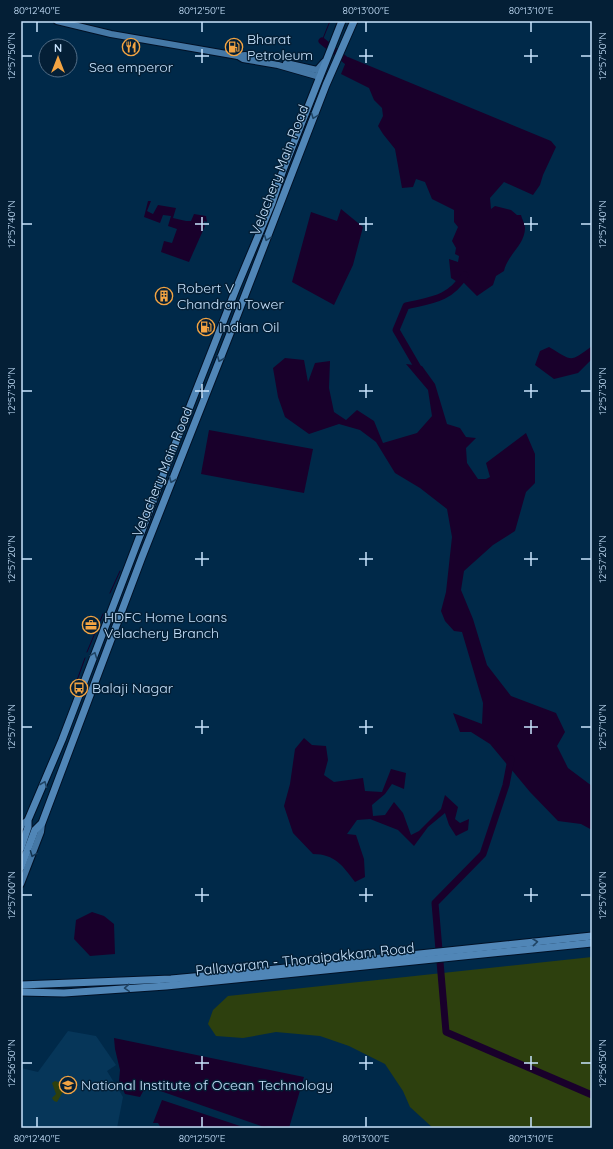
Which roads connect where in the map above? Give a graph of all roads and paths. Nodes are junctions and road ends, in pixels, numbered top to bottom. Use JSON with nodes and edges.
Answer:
{"nodes":[{"id":1,"x":57,"y":21,"type":"edge"},
{"id":2,"x":342,"y":21,"type":"edge"},
{"id":3,"x":354,"y":21,"type":"edge"},
{"id":4,"x":238,"y":56,"type":"junction"},
{"id":5,"x":325,"y":65,"type":"junction"},
{"id":6,"x":320,"y":77,"type":"junction"},
{"id":7,"x":221,"y":330,"type":"junction"},
{"id":8,"x":230,"y":334,"type":"junction"},
{"id":9,"x":56,"y":755,"type":"junction"},
{"id":10,"x":66,"y":759,"type":"junction"},
{"id":11,"x":28,"y":820,"type":"junction"},
{"id":12,"x":42,"y":823,"type":"junction"},
{"id":13,"x":21,"y":827,"type":"edge"},
{"id":14,"x":24,"y":847,"type":"edge"},
{"id":15,"x":21,"y":867,"type":"edge"},
{"id":16,"x":21,"y":884,"type":"edge"},
{"id":17,"x":592,"y":936,"type":"edge"},
{"id":18,"x":577,"y":941,"type":"junction"},
{"id":19,"x":592,"y":943,"type":"edge"},
{"id":20,"x":21,"y":982,"type":"edge"},
{"id":21,"x":169,"y":982,"type":"junction"},
{"id":22,"x":21,"y":985,"type":"edge"},
{"id":23,"x":32,"y":987,"type":"junction"},
{"id":24,"x":21,"y":992,"type":"edge"}],
"edges":[{"from":1,"to":4,"type":"main road"},
{"from":2,"to":5,"type":"main road","name":"Velachery Main Road"},
{"from":3,"to":8,"type":"main road","name":"Velachery Main Road","one_way":true},
{"from":4,"to":5,"type":"main road"},
{"from":4,"to":6,"type":"main road"},
{"from":5,"to":6,"type":"main road","name":"Velachery Main Road"},
{"from":6,"to":7,"type":"main road","name":"Velachery Main Road"},
{"from":7,"to":8,"type":"main road"},
{"from":9,"to":7,"type":"main road","name":"Velachery Main Road","one_way":true},
{"from":8,"to":10,"type":"main road","name":"Velachery Main Road","one_way":true},
{"from":9,"to":10,"type":"main road"},
{"from":11,"to":9,"type":"main road","name":"Velachery Main Road","one_way":true},
{"from":10,"to":12,"type":"main road","name":"Velachery Main Road"},
{"from":11,"to":13,"type":"main road"},
{"from":11,"to":14,"type":"main road","name":"Velachery Main Road"},
{"from":12,"to":14,"type":"main road","name":"Velachery Main Road"},
{"from":12,"to":16,"type":"main road","one_way":true},
{"from":14,"to":15,"type":"main road"},
{"from":17,"to":18,"type":"main road","name":"Pallavaram - Thoraipakkam Road"},
{"from":18,"to":19,"type":"main road","name":"Pallavaram - Thoraipakkam Road"},
{"from":18,"to":21,"type":"main road","name":"Pallavaram - Thoraipakkam Road"},
{"from":20,"to":23,"type":"main road"},
{"from":21,"to":23,"type":"main road","name":"Pallavaram - Thoraipakkam Road"},
{"from":21,"to":23,"type":"main road","name":"Pallavaram - Thoraipakkam Road","one_way":true},
{"from":22,"to":23,"type":"main road","name":"Pallavaram - Thoraipakkam Road"},
{"from":23,"to":24,"type":"main road","name":"Pallavaram - Thoraipakkam Road"}]}
